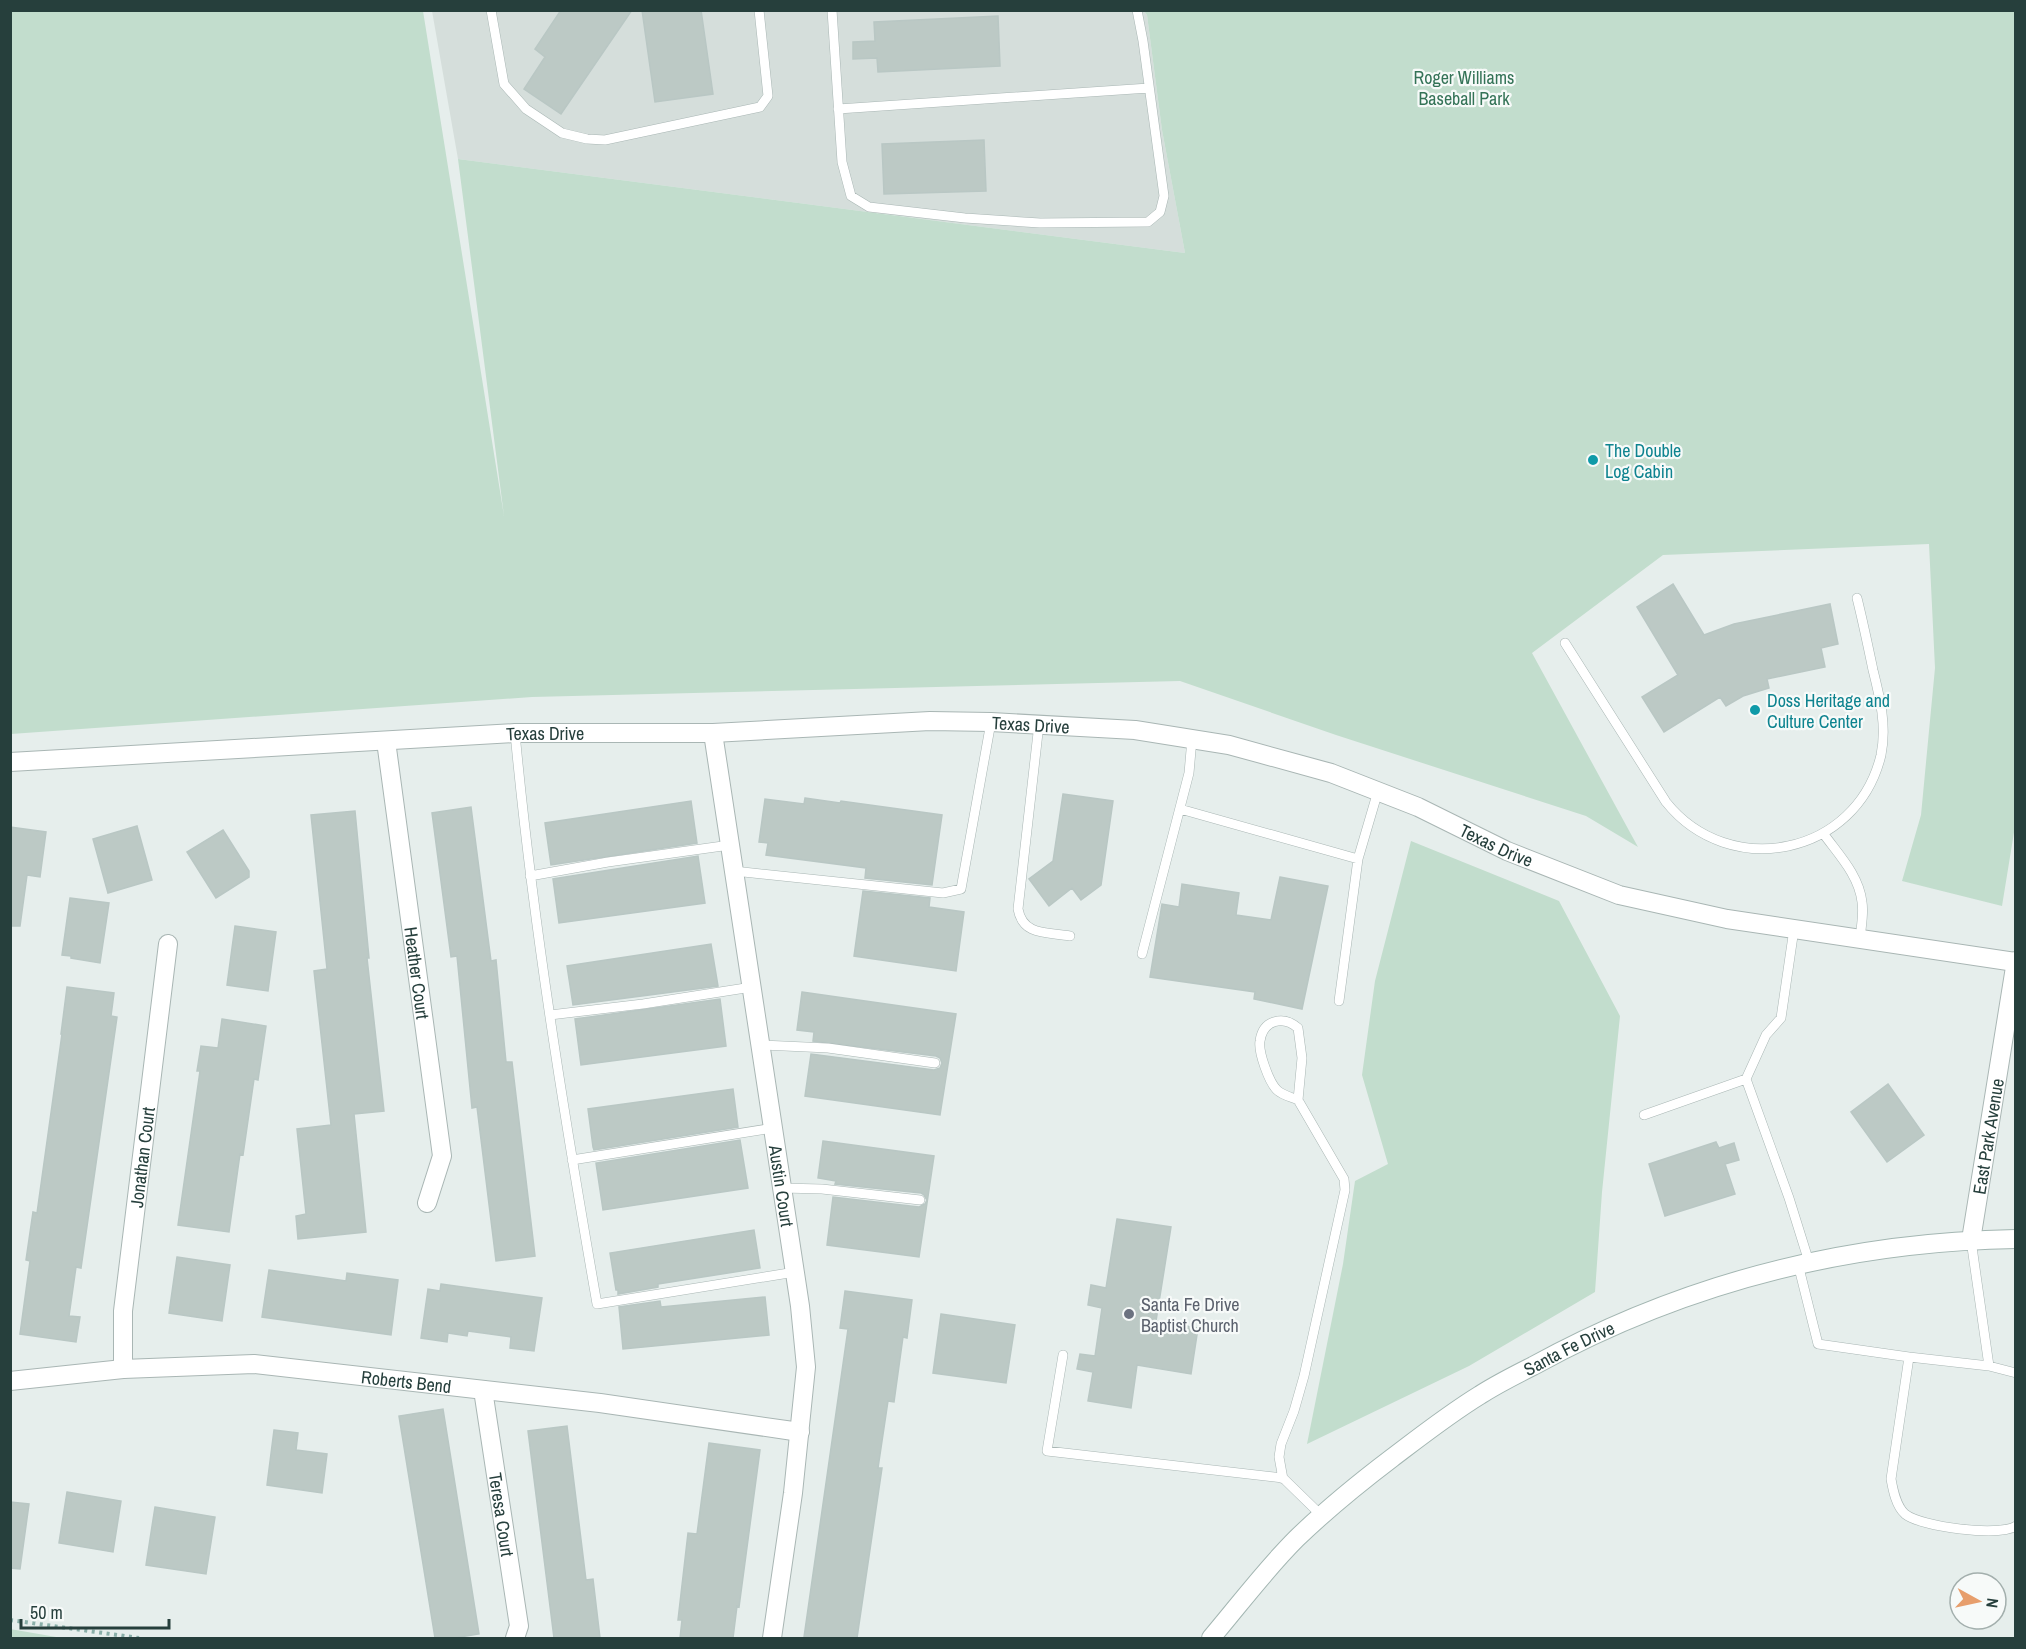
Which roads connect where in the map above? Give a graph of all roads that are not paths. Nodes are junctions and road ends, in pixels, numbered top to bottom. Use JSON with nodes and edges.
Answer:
{"nodes":[{"id":1,"x":491,"y":10,"type":"edge"},
{"id":2,"x":759,"y":10,"type":"edge"},
{"id":3,"x":832,"y":10,"type":"edge"},
{"id":4,"x":1137,"y":10,"type":"edge"},
{"id":5,"x":1149,"y":88,"type":"junction"},
{"id":6,"x":838,"y":109,"type":"junction"},
{"id":7,"x":1857,"y":598,"type":"dead end"},
{"id":8,"x":1565,"y":643,"type":"dead end"},
{"id":9,"x":991,"y":722,"type":"junction"},
{"id":10,"x":1039,"y":724,"type":"junction"},
{"id":11,"x":515,"y":733,"type":"junction"},
{"id":12,"x":713,"y":734,"type":"junction"},
{"id":13,"x":1192,"y":739,"type":"junction"},
{"id":14,"x":386,"y":741,"type":"junction"},
{"id":15,"x":10,"y":762,"type":"edge"},
{"id":16,"x":1378,"y":791,"type":"junction"},
{"id":17,"x":1180,"y":809,"type":"junction"},
{"id":18,"x":1823,"y":833,"type":"junction"},
{"id":19,"x":730,"y":845,"type":"junction"},
{"id":20,"x":1358,"y":859,"type":"junction"},
{"id":21,"x":734,"y":871,"type":"junction"},
{"id":22,"x":530,"y":876,"type":"junction"},
{"id":23,"x":1794,"y":930,"type":"junction"},
{"id":24,"x":1070,"y":936,"type":"dead end"},
{"id":25,"x":1860,"y":939,"type":"junction"},
{"id":26,"x":168,"y":944,"type":"dead end"},
{"id":27,"x":1142,"y":954,"type":"dead end"},
{"id":28,"x":2015,"y":962,"type":"edge"},
{"id":29,"x":752,"y":987,"type":"junction"},
{"id":30,"x":1339,"y":1001,"type":"dead end"},
{"id":31,"x":550,"y":1015,"type":"junction"},
{"id":32,"x":2011,"y":1016,"type":"edge"},
{"id":33,"x":761,"y":1045,"type":"junction"},
{"id":34,"x":936,"y":1063,"type":"dead end"},
{"id":35,"x":1746,"y":1079,"type":"junction"},
{"id":36,"x":1298,"y":1100,"type":"junction"},
{"id":37,"x":1644,"y":1115,"type":"dead end"},
{"id":38,"x":773,"y":1128,"type":"junction"},
{"id":39,"x":572,"y":1160,"type":"junction"},
{"id":40,"x":782,"y":1188,"type":"junction"},
{"id":41,"x":920,"y":1200,"type":"dead end"},
{"id":42,"x":427,"y":1203,"type":"dead end"},
{"id":43,"x":2016,"y":1239,"type":"edge"},
{"id":44,"x":1971,"y":1240,"type":"junction"},
{"id":45,"x":1803,"y":1263,"type":"junction"},
{"id":46,"x":795,"y":1272,"type":"junction"},
{"id":47,"x":1063,"y":1355,"type":"dead end"},
{"id":48,"x":1909,"y":1357,"type":"junction"},
{"id":49,"x":1989,"y":1366,"type":"junction"},
{"id":50,"x":123,"y":1369,"type":"junction"},
{"id":51,"x":2016,"y":1373,"type":"edge"},
{"id":52,"x":10,"y":1381,"type":"edge"},
{"id":53,"x":483,"y":1390,"type":"junction"},
{"id":54,"x":800,"y":1432,"type":"junction"},
{"id":55,"x":1283,"y":1479,"type":"junction"},
{"id":56,"x":1322,"y":1516,"type":"junction"},
{"id":57,"x":2016,"y":1526,"type":"edge"},
{"id":58,"x":515,"y":1638,"type":"edge"},
{"id":59,"x":772,"y":1638,"type":"edge"},
{"id":60,"x":1211,"y":1638,"type":"edge"}],
"edges":[{"from":1,"to":2,"type":"lane"},
{"from":3,"to":6,"type":"lane"},
{"from":4,"to":5,"type":"lane"},
{"from":5,"to":6,"type":"lane"},
{"from":5,"to":6,"type":"lane"},
{"from":7,"to":18,"type":"lane"},
{"from":8,"to":18,"type":"lane"},
{"from":9,"to":10,"type":"street","name":"Texas Drive"},
{"from":9,"to":12,"type":"street","name":"Texas Drive"},
{"from":9,"to":21,"type":"lane"},
{"from":10,"to":13,"type":"street","name":"Texas Drive"},
{"from":10,"to":24,"type":"lane"},
{"from":11,"to":12,"type":"street","name":"Texas Drive"},
{"from":11,"to":14,"type":"street","name":"Texas Drive"},
{"from":11,"to":22,"type":"lane"},
{"from":12,"to":19,"type":"street","name":"Austin Court"},
{"from":13,"to":16,"type":"street","name":"Texas Drive"},
{"from":13,"to":17,"type":"lane"},
{"from":14,"to":15,"type":"street","name":"Texas Drive"},
{"from":14,"to":42,"type":"street","name":"Heather Court"},
{"from":16,"to":20,"type":"lane"},
{"from":16,"to":23,"type":"street","name":"Texas Drive"},
{"from":17,"to":20,"type":"lane"},
{"from":17,"to":27,"type":"lane"},
{"from":18,"to":25,"type":"lane"},
{"from":19,"to":21,"type":"street","name":"Austin Court"},
{"from":19,"to":22,"type":"lane"},
{"from":20,"to":30,"type":"lane"},
{"from":21,"to":29,"type":"street","name":"Austin Court"},
{"from":22,"to":31,"type":"lane"},
{"from":23,"to":25,"type":"street","name":"Texas Drive"},
{"from":23,"to":35,"type":"lane"},
{"from":25,"to":28,"type":"street","name":"Texas Drive"},
{"from":26,"to":50,"type":"street","name":"Jonathan Court"},
{"from":28,"to":32,"type":"street","name":"East Park Avenue"},
{"from":29,"to":31,"type":"lane"},
{"from":29,"to":33,"type":"street","name":"Austin Court"},
{"from":31,"to":39,"type":"lane"},
{"from":32,"to":44,"type":"street","name":"East Park Avenue"},
{"from":33,"to":34,"type":"lane"},
{"from":33,"to":38,"type":"street","name":"Austin Court"},
{"from":35,"to":37,"type":"lane"},
{"from":35,"to":45,"type":"lane"},
{"from":36,"to":36,"type":"lane"},
{"from":36,"to":55,"type":"lane"},
{"from":38,"to":39,"type":"lane"},
{"from":38,"to":40,"type":"street","name":"Austin Court"},
{"from":39,"to":46,"type":"lane"},
{"from":40,"to":41,"type":"lane"},
{"from":40,"to":46,"type":"street","name":"Austin Court"},
{"from":43,"to":44,"type":"street","name":"Santa Fe Drive"},
{"from":44,"to":45,"type":"street","name":"Santa Fe Drive"},
{"from":44,"to":49,"type":"lane"},
{"from":45,"to":48,"type":"lane"},
{"from":45,"to":56,"type":"street","name":"Santa Fe Drive"},
{"from":46,"to":54,"type":"street","name":"Austin Court"},
{"from":47,"to":55,"type":"lane"},
{"from":48,"to":49,"type":"lane"},
{"from":48,"to":57,"type":"lane"},
{"from":49,"to":51,"type":"lane"},
{"from":50,"to":52,"type":"street","name":"Roberts Bend"},
{"from":50,"to":53,"type":"street","name":"Roberts Bend"},
{"from":53,"to":54,"type":"street","name":"Roberts Bend"},
{"from":53,"to":58,"type":"street","name":"Teresa Court"},
{"from":54,"to":59,"type":"street","name":"Austin Court"},
{"from":55,"to":56,"type":"lane"},
{"from":56,"to":60,"type":"street","name":"Santa Fe Drive"}]}
